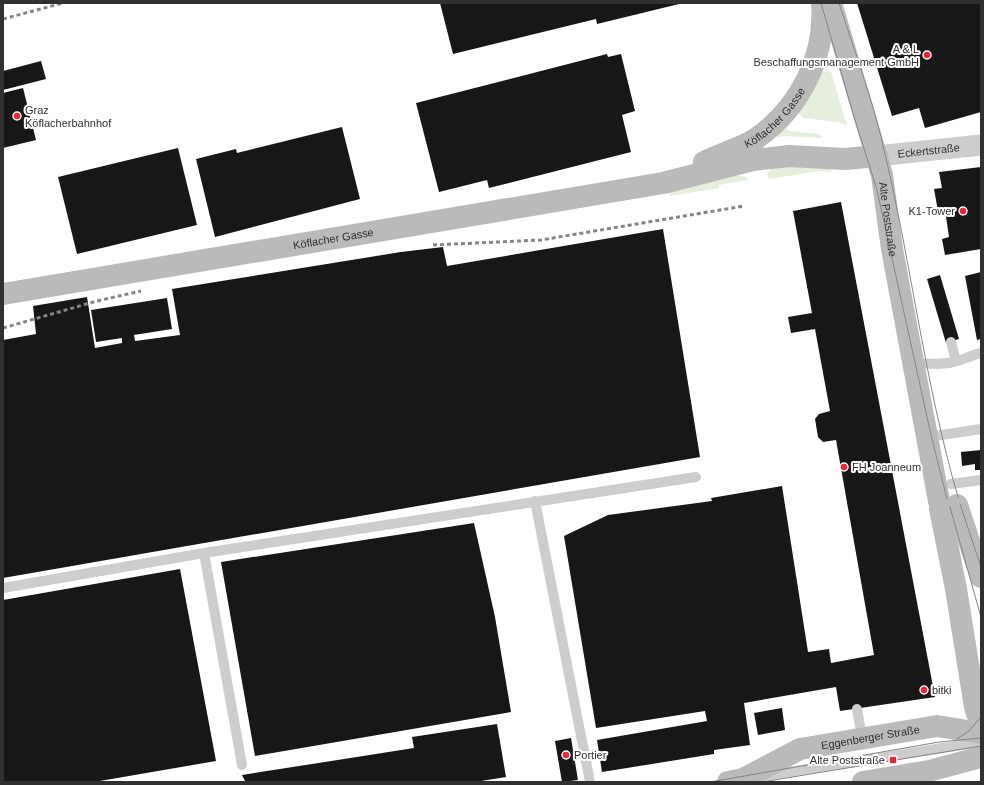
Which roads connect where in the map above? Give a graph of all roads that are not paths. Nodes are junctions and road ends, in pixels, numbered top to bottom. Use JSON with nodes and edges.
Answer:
{"nodes":[{"id":1,"x":822,"y":3,"type":"edge"},
{"id":2,"x":831,"y":3,"type":"edge"},
{"id":3,"x":981,"y":145,"type":"edge"},
{"id":4,"x":877,"y":156,"type":"junction"},
{"id":5,"x":664,"y":183,"type":"junction"},
{"id":6,"x":3,"y":294,"type":"edge"},
{"id":7,"x":951,"y":342,"type":"dead end"},
{"id":8,"x":981,"y":353,"type":"edge"},
{"id":9,"x":956,"y":362,"type":"junction"},
{"id":10,"x":913,"y":363,"type":"junction"},
{"id":11,"x":981,"y":429,"type":"edge"},
{"id":12,"x":928,"y":438,"type":"junction"},
{"id":13,"x":696,"y":477,"type":"dead end"},
{"id":14,"x":981,"y":480,"type":"edge"},
{"id":15,"x":948,"y":499,"type":"junction"},
{"id":16,"x":535,"y":501,"type":"junction"},
{"id":17,"x":204,"y":553,"type":"junction"},
{"id":18,"x":981,"y":576,"type":"edge"},
{"id":19,"x":3,"y":588,"type":"edge"},
{"id":20,"x":857,"y":709,"type":"dead end"},
{"id":21,"x":981,"y":726,"type":"edge"},
{"id":22,"x":981,"y":733,"type":"edge"},
{"id":23,"x":862,"y":738,"type":"junction"},
{"id":24,"x":981,"y":742,"type":"edge"},
{"id":25,"x":981,"y":757,"type":"edge"},
{"id":26,"x":242,"y":764,"type":"dead end"},
{"id":27,"x":742,"y":781,"type":"edge"},
{"id":28,"x":590,"y":782,"type":"edge"},
{"id":29,"x":863,"y":782,"type":"edge"}],
"edges":[{"from":1,"to":5,"type":"main road","name":"Köflacher Gasse"},
{"from":2,"to":4,"type":"main road","name":"Alte Poststraße"},
{"from":3,"to":4,"type":"street","name":"Eckertstraße"},
{"from":4,"to":5,"type":"main road","name":"Köflacher Gasse"},
{"from":4,"to":10,"type":"main road","name":"Alte Poststraße"},
{"from":5,"to":6,"type":"main road","name":"Köflacher Gasse"},
{"from":7,"to":9,"type":"lane"},
{"from":8,"to":9,"type":"lane"},
{"from":9,"to":10,"type":"lane"},
{"from":10,"to":12,"type":"main road","name":"Alte Poststraße"},
{"from":11,"to":12,"type":"lane"},
{"from":12,"to":15,"type":"main road","name":"Alte Poststraße"},
{"from":13,"to":16,"type":"lane"},
{"from":14,"to":15,"type":"lane"},
{"from":15,"to":18,"type":"main road","name":"Alte Poststraße"},
{"from":15,"to":21,"type":"main road","name":"Alte Poststraße"},
{"from":16,"to":17,"type":"lane"},
{"from":16,"to":28,"type":"lane"},
{"from":17,"to":19,"type":"lane"},
{"from":17,"to":26,"type":"lane"},
{"from":20,"to":23,"type":"lane"},
{"from":22,"to":23,"type":"main road","name":"Eggenberger Straße"},
{"from":23,"to":27,"type":"main road","name":"Eggenberger Straße"},
{"from":24,"to":27,"type":"lane"},
{"from":25,"to":29,"type":"main road"}]}
